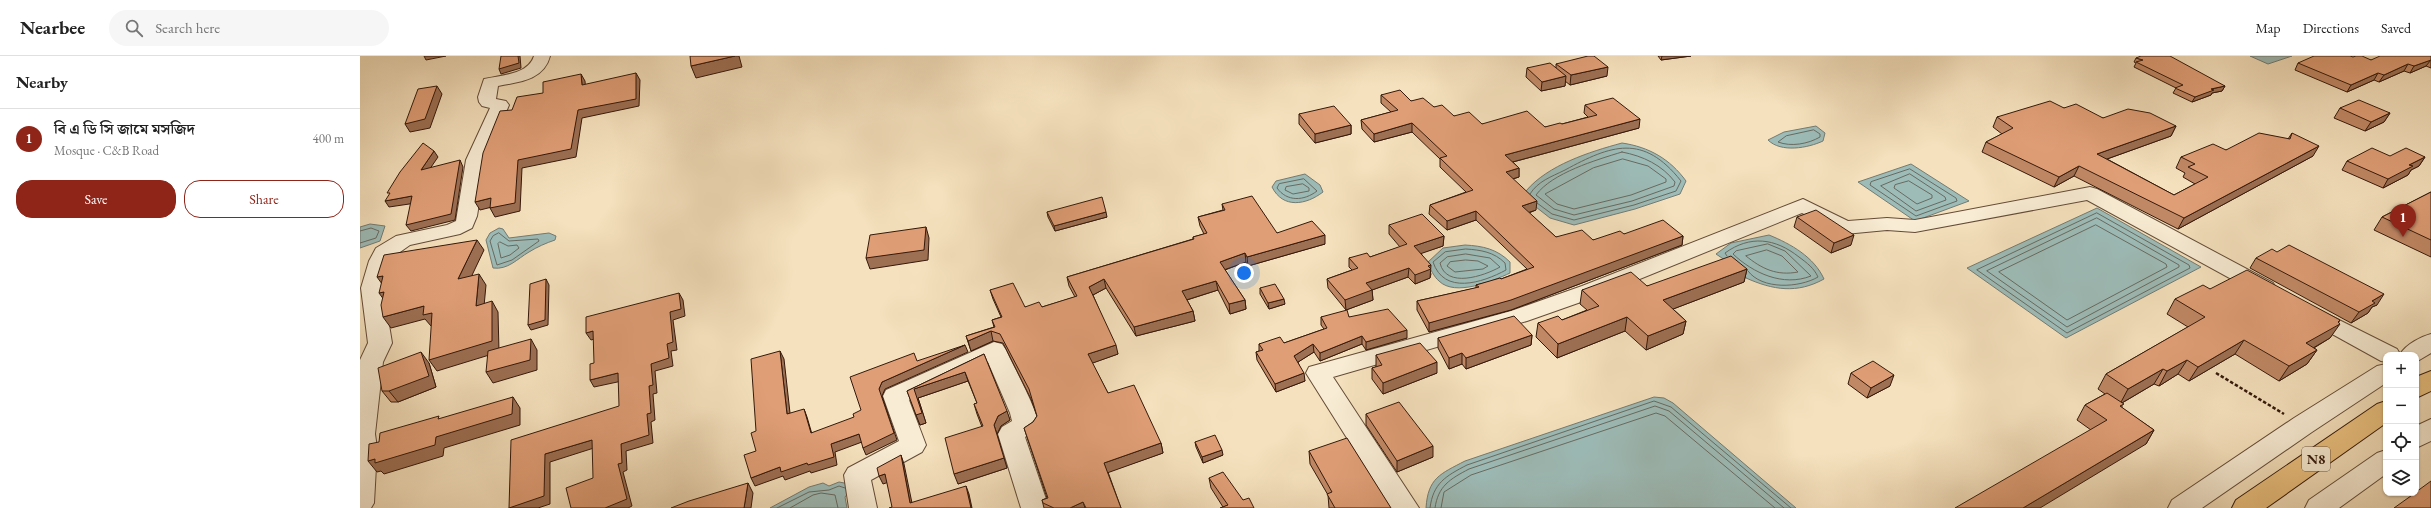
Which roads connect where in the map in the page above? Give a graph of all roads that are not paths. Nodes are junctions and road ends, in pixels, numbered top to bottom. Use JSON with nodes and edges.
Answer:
{"nodes":[{"id":1,"x":542,"y":56,"type":"edge"},
{"id":2,"x":2431,"y":342,"type":"edge"},
{"id":3,"x":2383,"y":352,"type":"edge"},
{"id":4,"x":2416,"y":352,"type":"edge"},
{"id":5,"x":2383,"y":374,"type":"edge"},
{"id":6,"x":2431,"y":379,"type":"edge"},
{"id":7,"x":2418,"y":388,"type":"edge"},
{"id":8,"x":2383,"y":412,"type":"edge"},
{"id":9,"x":2431,"y":428,"type":"edge"},
{"id":10,"x":2419,"y":437,"type":"edge"},
{"id":11,"x":2383,"y":462,"type":"edge"},
{"id":12,"x":360,"y":503,"type":"edge"},
{"id":13,"x":863,"y":508,"type":"edge"},
{"id":14,"x":1035,"y":508,"type":"edge"},
{"id":15,"x":1405,"y":508,"type":"edge"},
{"id":16,"x":2182,"y":508,"type":"edge"},
{"id":17,"x":2246,"y":508,"type":"edge"},
{"id":18,"x":2319,"y":508,"type":"edge"}],
"edges":[{"from":1,"to":12,"type":"street"},
{"from":2,"to":4,"type":"street"},
{"from":3,"to":15,"type":"street"},
{"from":5,"to":16,"type":"street"},
{"from":6,"to":7,"type":"highway"},
{"from":8,"to":17,"type":"highway","number":"N8"},
{"from":9,"to":10,"type":"street"},
{"from":11,"to":18,"type":"street"},
{"from":13,"to":14,"type":"street"}]}
